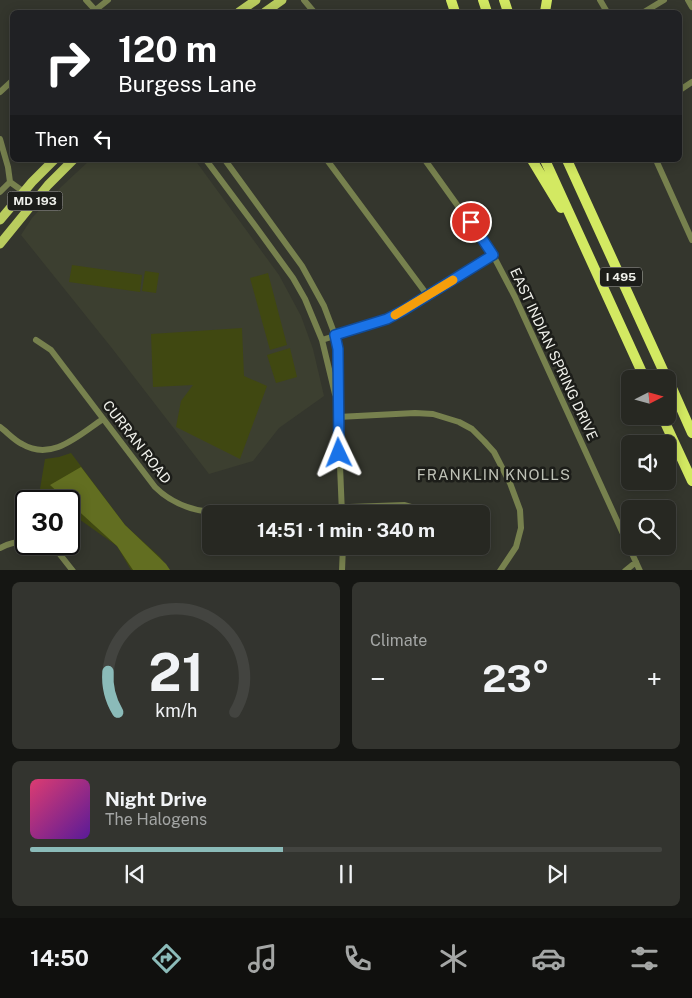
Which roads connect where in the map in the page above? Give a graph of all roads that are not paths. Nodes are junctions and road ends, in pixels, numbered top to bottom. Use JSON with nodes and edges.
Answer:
{"nodes":[{"id":1,"x":108,"y":0,"type":"edge"},
{"id":2,"x":256,"y":0,"type":"edge"},
{"id":3,"x":282,"y":0,"type":"edge"},
{"id":4,"x":304,"y":0,"type":"edge"},
{"id":5,"x":664,"y":0,"type":"edge"},
{"id":6,"x":688,"y":0,"type":"edge"},
{"id":7,"x":692,"y":7,"type":"edge"},
{"id":8,"x":97,"y":10,"type":"edge"},
{"id":9,"x":242,"y":10,"type":"edge"},
{"id":10,"x":268,"y":10,"type":"edge"},
{"id":11,"x":312,"y":10,"type":"edge"},
{"id":12,"x":647,"y":10,"type":"edge"},
{"id":13,"x":10,"y":83,"type":"edge"},
{"id":14,"x":0,"y":92,"type":"edge"},
{"id":15,"x":0,"y":139,"type":"edge"},
{"id":16,"x":52,"y":162,"type":"edge"},
{"id":17,"x":71,"y":162,"type":"edge"},
{"id":18,"x":207,"y":162,"type":"edge"},
{"id":19,"x":226,"y":162,"type":"edge"},
{"id":20,"x":328,"y":162,"type":"edge"},
{"id":21,"x":426,"y":162,"type":"edge"},
{"id":22,"x":533,"y":162,"type":"edge"},
{"id":23,"x":546,"y":162,"type":"edge"},
{"id":24,"x":569,"y":162,"type":"edge"},
{"id":25,"x":657,"y":162,"type":"edge"},
{"id":26,"x":10,"y":182,"type":"junction"},
{"id":27,"x":24,"y":191,"type":"junction"},
{"id":28,"x":0,"y":192,"type":"edge"},
{"id":29,"x":36,"y":200,"type":"junction"},
{"id":30,"x":1,"y":215,"type":"edge"},
{"id":31,"x":692,"y":240,"type":"edge"},
{"id":32,"x":0,"y":244,"type":"edge"},
{"id":33,"x":585,"y":246,"type":"junction"},
{"id":34,"x":493,"y":255,"type":"junction"},
{"id":35,"x":428,"y":296,"type":"junction"},
{"id":36,"x":335,"y":335,"type":"junction"},
{"id":37,"x":36,"y":340,"type":"dead end"},
{"id":38,"x":322,"y":340,"type":"junction"},
{"id":39,"x":641,"y":370,"type":"edge"},
{"id":40,"x":663,"y":370,"type":"edge"},
{"id":41,"x":676,"y":398,"type":"edge"},
{"id":42,"x":338,"y":417,"type":"junction"},
{"id":43,"x":103,"y":419,"type":"junction"},
{"id":44,"x":666,"y":425,"type":"edge"},
{"id":45,"x":0,"y":427,"type":"edge"},
{"id":46,"x":692,"y":433,"type":"edge"},
{"id":47,"x":692,"y":481,"type":"edge"},
{"id":48,"x":342,"y":505,"type":"edge"},
{"id":49,"x":202,"y":511,"type":"edge"},
{"id":50,"x":15,"y":542,"type":"edge"},
{"id":51,"x":0,"y":548,"type":"edge"},
{"id":52,"x":60,"y":555,"type":"edge"},
{"id":53,"x":343,"y":555,"type":"edge"},
{"id":54,"x":636,"y":562,"type":"junction"},
{"id":55,"x":73,"y":570,"type":"edge"},
{"id":56,"x":342,"y":570,"type":"edge"},
{"id":57,"x":503,"y":570,"type":"edge"},
{"id":58,"x":625,"y":570,"type":"edge"},
{"id":59,"x":640,"y":570,"type":"edge"}],
"edges":[{"from":1,"to":8,"type":"street"},
{"from":2,"to":9,"type":"main road"},
{"from":3,"to":10,"type":"main road"},
{"from":4,"to":11,"type":"street"},
{"from":5,"to":12,"type":"street"},
{"from":6,"to":7,"type":"street"},
{"from":13,"to":14,"type":"street"},
{"from":15,"to":26,"type":"street"},
{"from":16,"to":27,"type":"main road","number":"MD 193"},
{"from":17,"to":29,"type":"main road","number":"MD 193"},
{"from":18,"to":38,"type":"street"},
{"from":19,"to":36,"type":"street"},
{"from":20,"to":35,"type":"street"},
{"from":21,"to":34,"type":"street","name":"EAST INDIAN SPRING DRIVE"},
{"from":22,"to":33,"type":"highway"},
{"from":23,"to":33,"type":"highway","number":"I 495"},
{"from":24,"to":40,"type":"highway","number":"I 495"},
{"from":25,"to":31,"type":"street"},
{"from":26,"to":27,"type":"street"},
{"from":26,"to":28,"type":"street"},
{"from":27,"to":29,"type":"street"},
{"from":27,"to":30,"type":"main road","number":"MD 193"},
{"from":29,"to":32,"type":"main road","number":"MD 193"},
{"from":33,"to":39,"type":"highway","number":"I 495"},
{"from":34,"to":35,"type":"street"},
{"from":34,"to":54,"type":"street","name":"EAST INDIAN SPRING DRIVE"},
{"from":35,"to":36,"type":"street"},
{"from":36,"to":38,"type":"street"},
{"from":36,"to":42,"type":"street"},
{"from":37,"to":43,"type":"street","name":"CURRAN ROAD"},
{"from":38,"to":42,"type":"street"},
{"from":41,"to":46,"type":"highway","number":"I 495"},
{"from":42,"to":48,"type":"street"},
{"from":42,"to":57,"type":"street"},
{"from":43,"to":45,"type":"street"},
{"from":43,"to":49,"type":"street","name":"CURRAN ROAD"},
{"from":44,"to":47,"type":"highway"},
{"from":50,"to":51,"type":"street"},
{"from":52,"to":55,"type":"street"},
{"from":53,"to":56,"type":"street"},
{"from":54,"to":58,"type":"street"},
{"from":54,"to":59,"type":"street","name":"EAST INDIAN SPRING DRIVE"}]}
